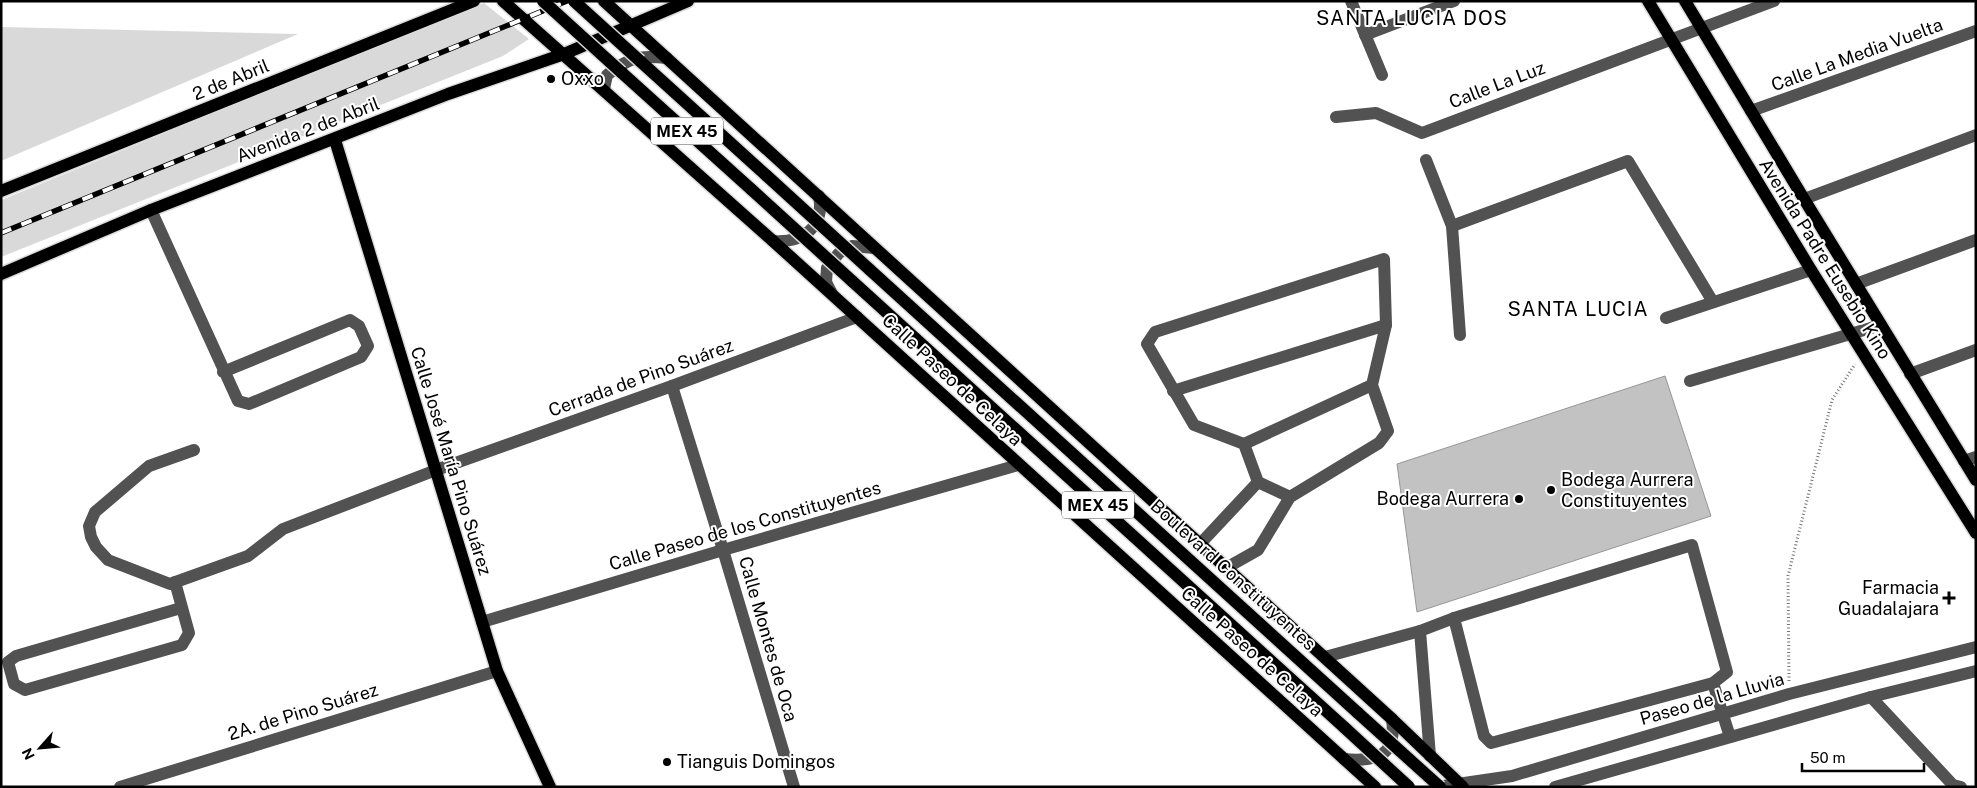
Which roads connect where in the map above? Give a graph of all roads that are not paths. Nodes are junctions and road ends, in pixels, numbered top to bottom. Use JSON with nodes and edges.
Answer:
{"nodes":[{"id":1,"x":474,"y":1,"type":"edge"},
{"id":2,"x":502,"y":1,"type":"edge"},
{"id":3,"x":543,"y":1,"type":"edge"},
{"id":4,"x":574,"y":1,"type":"edge"},
{"id":5,"x":604,"y":1,"type":"edge"},
{"id":6,"x":688,"y":1,"type":"edge"},
{"id":7,"x":1351,"y":1,"type":"edge"},
{"id":8,"x":1454,"y":1,"type":"edge"},
{"id":9,"x":1648,"y":1,"type":"edge"},
{"id":10,"x":1686,"y":1,"type":"edge"},
{"id":11,"x":1774,"y":1,"type":"edge"},
{"id":12,"x":631,"y":26,"type":"junction"},
{"id":13,"x":1702,"y":28,"type":"junction"},
{"id":14,"x":1976,"y":31,"type":"edge"},
{"id":15,"x":1364,"y":34,"type":"junction"},
{"id":16,"x":1670,"y":39,"type":"junction"},
{"id":17,"x":564,"y":54,"type":"junction"},
{"id":18,"x":667,"y":58,"type":"junction"},
{"id":19,"x":1382,"y":75,"type":"dead end"},
{"id":20,"x":604,"y":89,"type":"junction"},
{"id":21,"x":1751,"y":111,"type":"junction"},
{"id":22,"x":1336,"y":116,"type":"dead end"},
{"id":23,"x":1976,"y":135,"type":"edge"},
{"id":24,"x":334,"y":140,"type":"junction"},
{"id":25,"x":1426,"y":160,"type":"dead end"},
{"id":26,"x":1,"y":191,"type":"edge"},
{"id":27,"x":819,"y":196,"type":"junction"},
{"id":28,"x":1804,"y":199,"type":"junction"},
{"id":29,"x":151,"y":210,"type":"junction"},
{"id":30,"x":1452,"y":226,"type":"junction"},
{"id":31,"x":1976,"y":240,"type":"edge"},
{"id":32,"x":773,"y":241,"type":"junction"},
{"id":33,"x":874,"y":248,"type":"junction"},
{"id":34,"x":1811,"y":270,"type":"junction"},
{"id":35,"x":1,"y":274,"type":"edge"},
{"id":36,"x":1856,"y":284,"type":"junction"},
{"id":37,"x":832,"y":294,"type":"junction"},
{"id":38,"x":1714,"y":302,"type":"junction"},
{"id":39,"x":857,"y":317,"type":"junction"},
{"id":40,"x":1666,"y":318,"type":"dead end"},
{"id":41,"x":1386,"y":325,"type":"junction"},
{"id":42,"x":1881,"y":326,"type":"junction"},
{"id":43,"x":1851,"y":334,"type":"junction"},
{"id":44,"x":1460,"y":336,"type":"dead end"},
{"id":45,"x":1976,"y":350,"type":"edge"},
{"id":46,"x":224,"y":372,"type":"junction"},
{"id":47,"x":1910,"y":374,"type":"junction"},
{"id":48,"x":1690,"y":380,"type":"dead end"},
{"id":49,"x":1372,"y":385,"type":"junction"},
{"id":50,"x":672,"y":386,"type":"junction"},
{"id":51,"x":1173,"y":391,"type":"junction"},
{"id":52,"x":1244,"y":444,"type":"junction"},
{"id":53,"x":194,"y":450,"type":"dead end"},
{"id":54,"x":1970,"y":459,"type":"edge"},
{"id":55,"x":1018,"y":465,"type":"junction"},
{"id":56,"x":436,"y":470,"type":"junction"},
{"id":57,"x":1976,"y":480,"type":"edge"},
{"id":58,"x":1258,"y":482,"type":"junction"},
{"id":59,"x":1290,"y":497,"type":"junction"},
{"id":60,"x":1976,"y":533,"type":"edge"},
{"id":61,"x":1200,"y":544,"type":"junction"},
{"id":62,"x":724,"y":550,"type":"junction"},
{"id":63,"x":1226,"y":568,"type":"junction"},
{"id":64,"x":175,"y":582,"type":"junction"},
{"id":65,"x":181,"y":608,"type":"junction"},
{"id":66,"x":1454,"y":618,"type":"junction"},
{"id":67,"x":482,"y":622,"type":"junction"},
{"id":68,"x":1420,"y":631,"type":"junction"},
{"id":69,"x":1976,"y":647,"type":"edge"},
{"id":70,"x":1325,"y":658,"type":"junction"},
{"id":71,"x":1976,"y":670,"type":"edge"},
{"id":72,"x":497,"y":671,"type":"junction"},
{"id":73,"x":1713,"y":683,"type":"junction"},
{"id":74,"x":1872,"y":697,"type":"junction"},
{"id":75,"x":1723,"y":714,"type":"junction"},
{"id":76,"x":1392,"y":719,"type":"junction"},
{"id":77,"x":1730,"y":737,"type":"junction"},
{"id":78,"x":1430,"y":756,"type":"junction"},
{"id":79,"x":1344,"y":759,"type":"junction"},
{"id":80,"x":1461,"y":785,"type":"edge"},
{"id":81,"x":120,"y":787,"type":"edge"},
{"id":82,"x":550,"y":787,"type":"edge"},
{"id":83,"x":794,"y":787,"type":"edge"},
{"id":84,"x":1375,"y":787,"type":"edge"},
{"id":85,"x":1409,"y":787,"type":"edge"},
{"id":86,"x":1438,"y":787,"type":"edge"},
{"id":87,"x":1555,"y":787,"type":"edge"},
{"id":88,"x":1961,"y":787,"type":"edge"}],
"edges":[{"from":1,"to":26,"type":"main road","name":"2 de Abril"},
{"from":2,"to":17,"type":"main road","name":"Calle Paseo de Celaya"},
{"from":3,"to":85,"type":"main road","number":"MEX 45","bridge":true},
{"from":4,"to":86,"type":"main road","name":"Boulevard Constituyentes","number":"MEX 45","bridge":true},
{"from":5,"to":12,"type":"main road"},
{"from":6,"to":12,"type":"main road","name":"Avenida 2 de Abril"},
{"from":7,"to":15,"type":"street"},
{"from":8,"to":15,"type":"street"},
{"from":9,"to":16,"type":"main road","name":"Avenida Padre Eusebio Kino"},
{"from":10,"to":13,"type":"main road","name":"Avenida Padre Eusebio Kino"},
{"from":11,"to":13,"type":"street","name":"Calle La Luz"},
{"from":12,"to":17,"type":"main road","name":"Avenida 2 de Abril"},
{"from":12,"to":18,"type":"main road"},
{"from":13,"to":16,"type":"street","name":"Calle La Luz"},
{"from":13,"to":21,"type":"main road","name":"Avenida Padre Eusebio Kino"},
{"from":14,"to":21,"type":"street","name":"Calle La Media Vuelta"},
{"from":15,"to":19,"type":"street"},
{"from":16,"to":22,"type":"street","name":"Calle La Luz"},
{"from":16,"to":34,"type":"main road","name":"Avenida Padre Eusebio Kino"},
{"from":17,"to":20,"type":"main road","name":"Calle Paseo de Celaya"},
{"from":17,"to":24,"type":"main road","name":"Avenida 2 de Abril"},
{"from":18,"to":20,"type":"street"},
{"from":18,"to":27,"type":"main road"},
{"from":20,"to":32,"type":"main road","name":"Calle Paseo de Celaya"},
{"from":21,"to":28,"type":"main road","name":"Avenida Padre Eusebio Kino"},
{"from":23,"to":28,"type":"street"},
{"from":24,"to":29,"type":"main road","name":"Avenida 2 de Abril"},
{"from":24,"to":56,"type":"main road","name":"Calle José María Pino Suárez"},
{"from":25,"to":30,"type":"street"},
{"from":27,"to":32,"type":"street"},
{"from":27,"to":33,"type":"main road"},
{"from":28,"to":36,"type":"main road","name":"Avenida Padre Eusebio Kino"},
{"from":29,"to":35,"type":"main road","name":"Avenida 2 de Abril"},
{"from":29,"to":46,"type":"street"},
{"from":30,"to":38,"type":"street"},
{"from":30,"to":44,"type":"street"},
{"from":31,"to":36,"type":"street"},
{"from":32,"to":37,"type":"main road","name":"Calle Paseo de Celaya"},
{"from":33,"to":37,"type":"street"},
{"from":33,"to":61,"type":"main road"},
{"from":34,"to":38,"type":"street"},
{"from":34,"to":43,"type":"main road","name":"Avenida Padre Eusebio Kino"},
{"from":36,"to":42,"type":"main road","name":"Avenida Padre Eusebio Kino"},
{"from":37,"to":39,"type":"main road","name":"Calle Paseo de Celaya"},
{"from":38,"to":40,"type":"street"},
{"from":39,"to":50,"type":"street","name":"Cerrada de Pino Suárez"},
{"from":39,"to":55,"type":"main road","name":"Calle Paseo de Celaya"},
{"from":41,"to":49,"type":"street"},
{"from":41,"to":51,"type":"street"},
{"from":41,"to":51,"type":"street"},
{"from":42,"to":43,"type":"street"},
{"from":42,"to":47,"type":"main road","name":"Avenida Padre Eusebio Kino"},
{"from":43,"to":48,"type":"street"},
{"from":43,"to":60,"type":"main road","name":"Avenida Padre Eusebio Kino"},
{"from":45,"to":47,"type":"street"},
{"from":46,"to":46,"type":"street"},
{"from":47,"to":54,"type":"main road","name":"Avenida Padre Eusebio Kino"},
{"from":49,"to":52,"type":"street"},
{"from":49,"to":59,"type":"street"},
{"from":50,"to":56,"type":"street","name":"Cerrada de Pino Suárez"},
{"from":50,"to":62,"type":"street","name":"Calle Montes de Oca"},
{"from":51,"to":52,"type":"street"},
{"from":52,"to":58,"type":"street"},
{"from":53,"to":64,"type":"street"},
{"from":54,"to":57,"type":"main road","name":"Avenida Padre Eusebio Kino"},
{"from":55,"to":62,"type":"street","name":"Calle Paseo de los Constituyentes"},
{"from":55,"to":79,"type":"main road","name":"Calle Paseo de Celaya"},
{"from":56,"to":64,"type":"street","name":"Cerrada de Pino Suárez"},
{"from":56,"to":67,"type":"main road","name":"Calle José María Pino Suárez"},
{"from":58,"to":59,"type":"street"},
{"from":58,"to":61,"type":"street"},
{"from":59,"to":63,"type":"street"},
{"from":61,"to":63,"type":"main road"},
{"from":62,"to":67,"type":"street","name":"Calle Paseo de los Constituyentes"},
{"from":62,"to":83,"type":"street","name":"Calle Montes de Oca"},
{"from":63,"to":70,"type":"main road"},
{"from":64,"to":65,"type":"street"},
{"from":65,"to":65,"type":"street"},
{"from":66,"to":68,"type":"street"},
{"from":66,"to":73,"type":"street"},
{"from":66,"to":73,"type":"street"},
{"from":67,"to":72,"type":"main road","name":"Calle José María Pino Suárez"},
{"from":68,"to":70,"type":"street"},
{"from":68,"to":78,"type":"street"},
{"from":69,"to":75,"type":"street","name":"Paseo de la Lluvia"},
{"from":70,"to":76,"type":"main road"},
{"from":71,"to":74,"type":"street"},
{"from":72,"to":81,"type":"street","name":"2A. de Pino Suárez"},
{"from":72,"to":82,"type":"main road","name":"Calle José María Pino Suárez"},
{"from":73,"to":75,"type":"street"},
{"from":74,"to":77,"type":"street"},
{"from":74,"to":88,"type":"street"},
{"from":75,"to":77,"type":"street"},
{"from":75,"to":80,"type":"street","name":"Paseo de la Lluvia"},
{"from":76,"to":78,"type":"main road"},
{"from":76,"to":79,"type":"street"},
{"from":77,"to":87,"type":"street"},
{"from":78,"to":80,"type":"main road"},
{"from":79,"to":84,"type":"main road","name":"Calle Paseo de Celaya"},
{"from":80,"to":86,"type":"street","name":"Paseo de la Lluvia"}]}
